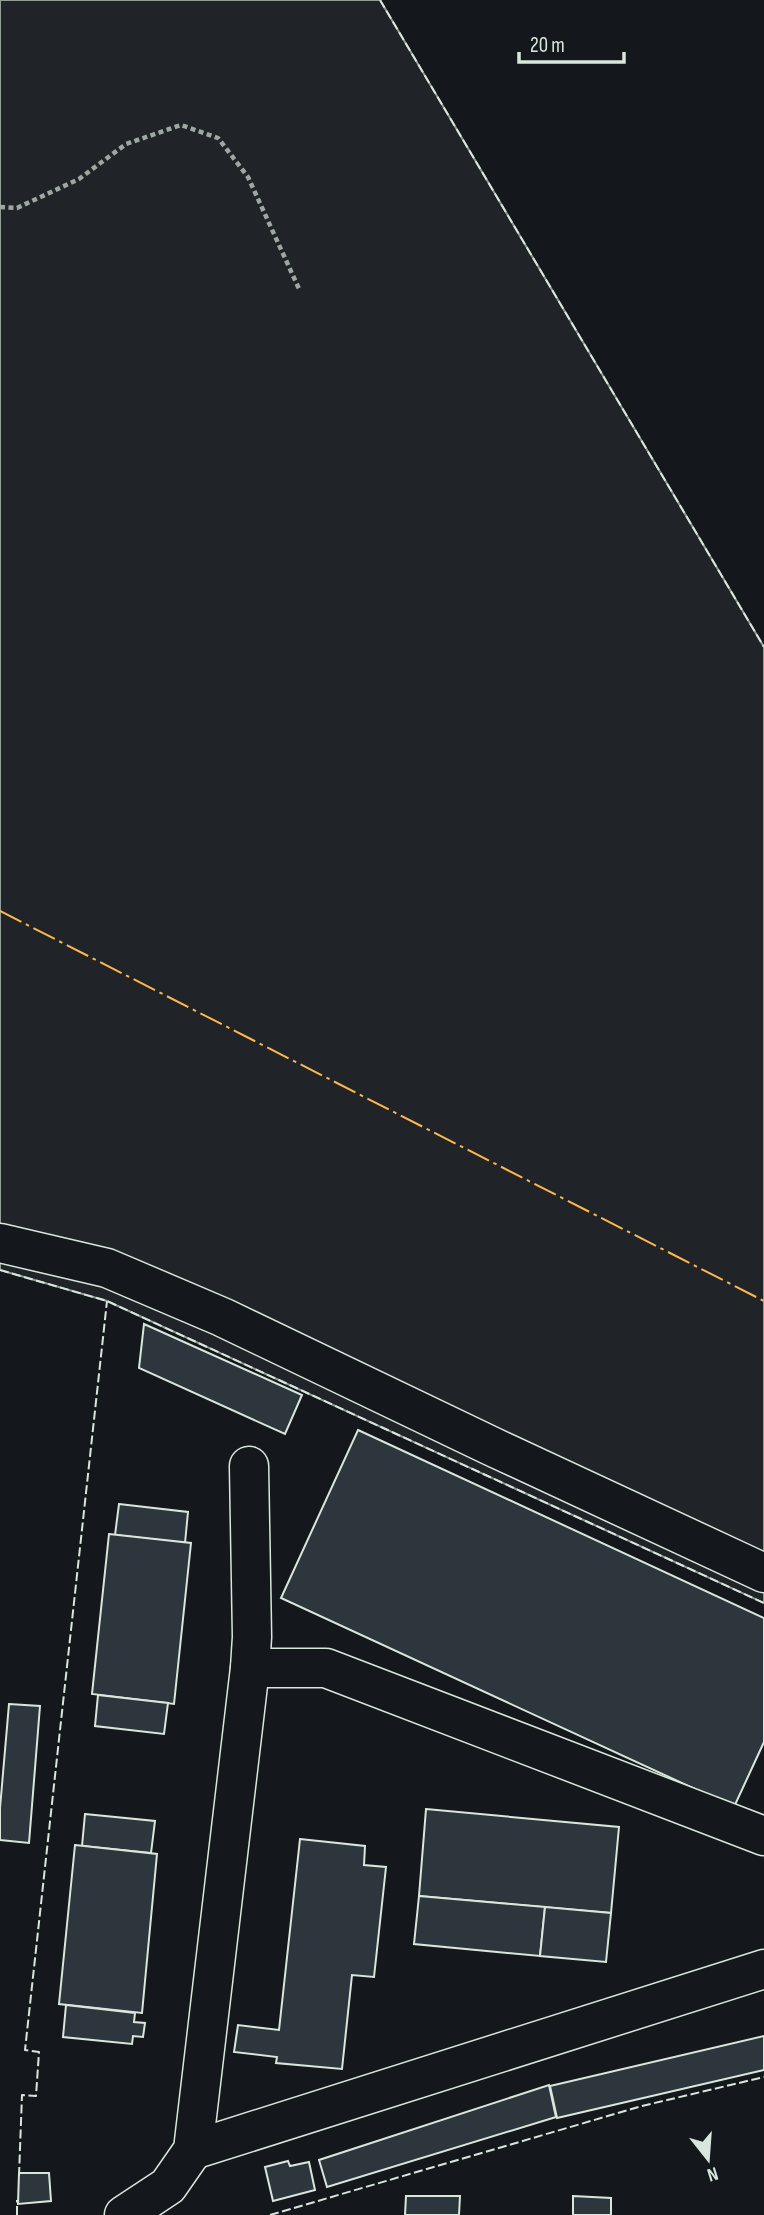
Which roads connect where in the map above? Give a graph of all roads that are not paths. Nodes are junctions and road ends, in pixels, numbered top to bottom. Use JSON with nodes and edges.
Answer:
{"nodes":[{"id":1,"x":0,"y":1243,"type":"edge"},
{"id":2,"x":250,"y":1466,"type":"dead end"},
{"id":3,"x":764,"y":1573,"type":"edge"},
{"id":4,"x":250,"y":1668,"type":"junction"},
{"id":5,"x":764,"y":1836,"type":"edge"},
{"id":6,"x":764,"y":1969,"type":"edge"},
{"id":7,"x":193,"y":2150,"type":"junction"},
{"id":8,"x":124,"y":2215,"type":"edge"}],
"edges":[{"from":1,"to":3,"type":"lane"},
{"from":2,"to":4,"type":"lane"},
{"from":4,"to":5,"type":"lane"},
{"from":4,"to":7,"type":"lane"},
{"from":6,"to":7,"type":"lane"},
{"from":7,"to":8,"type":"lane"}]}
